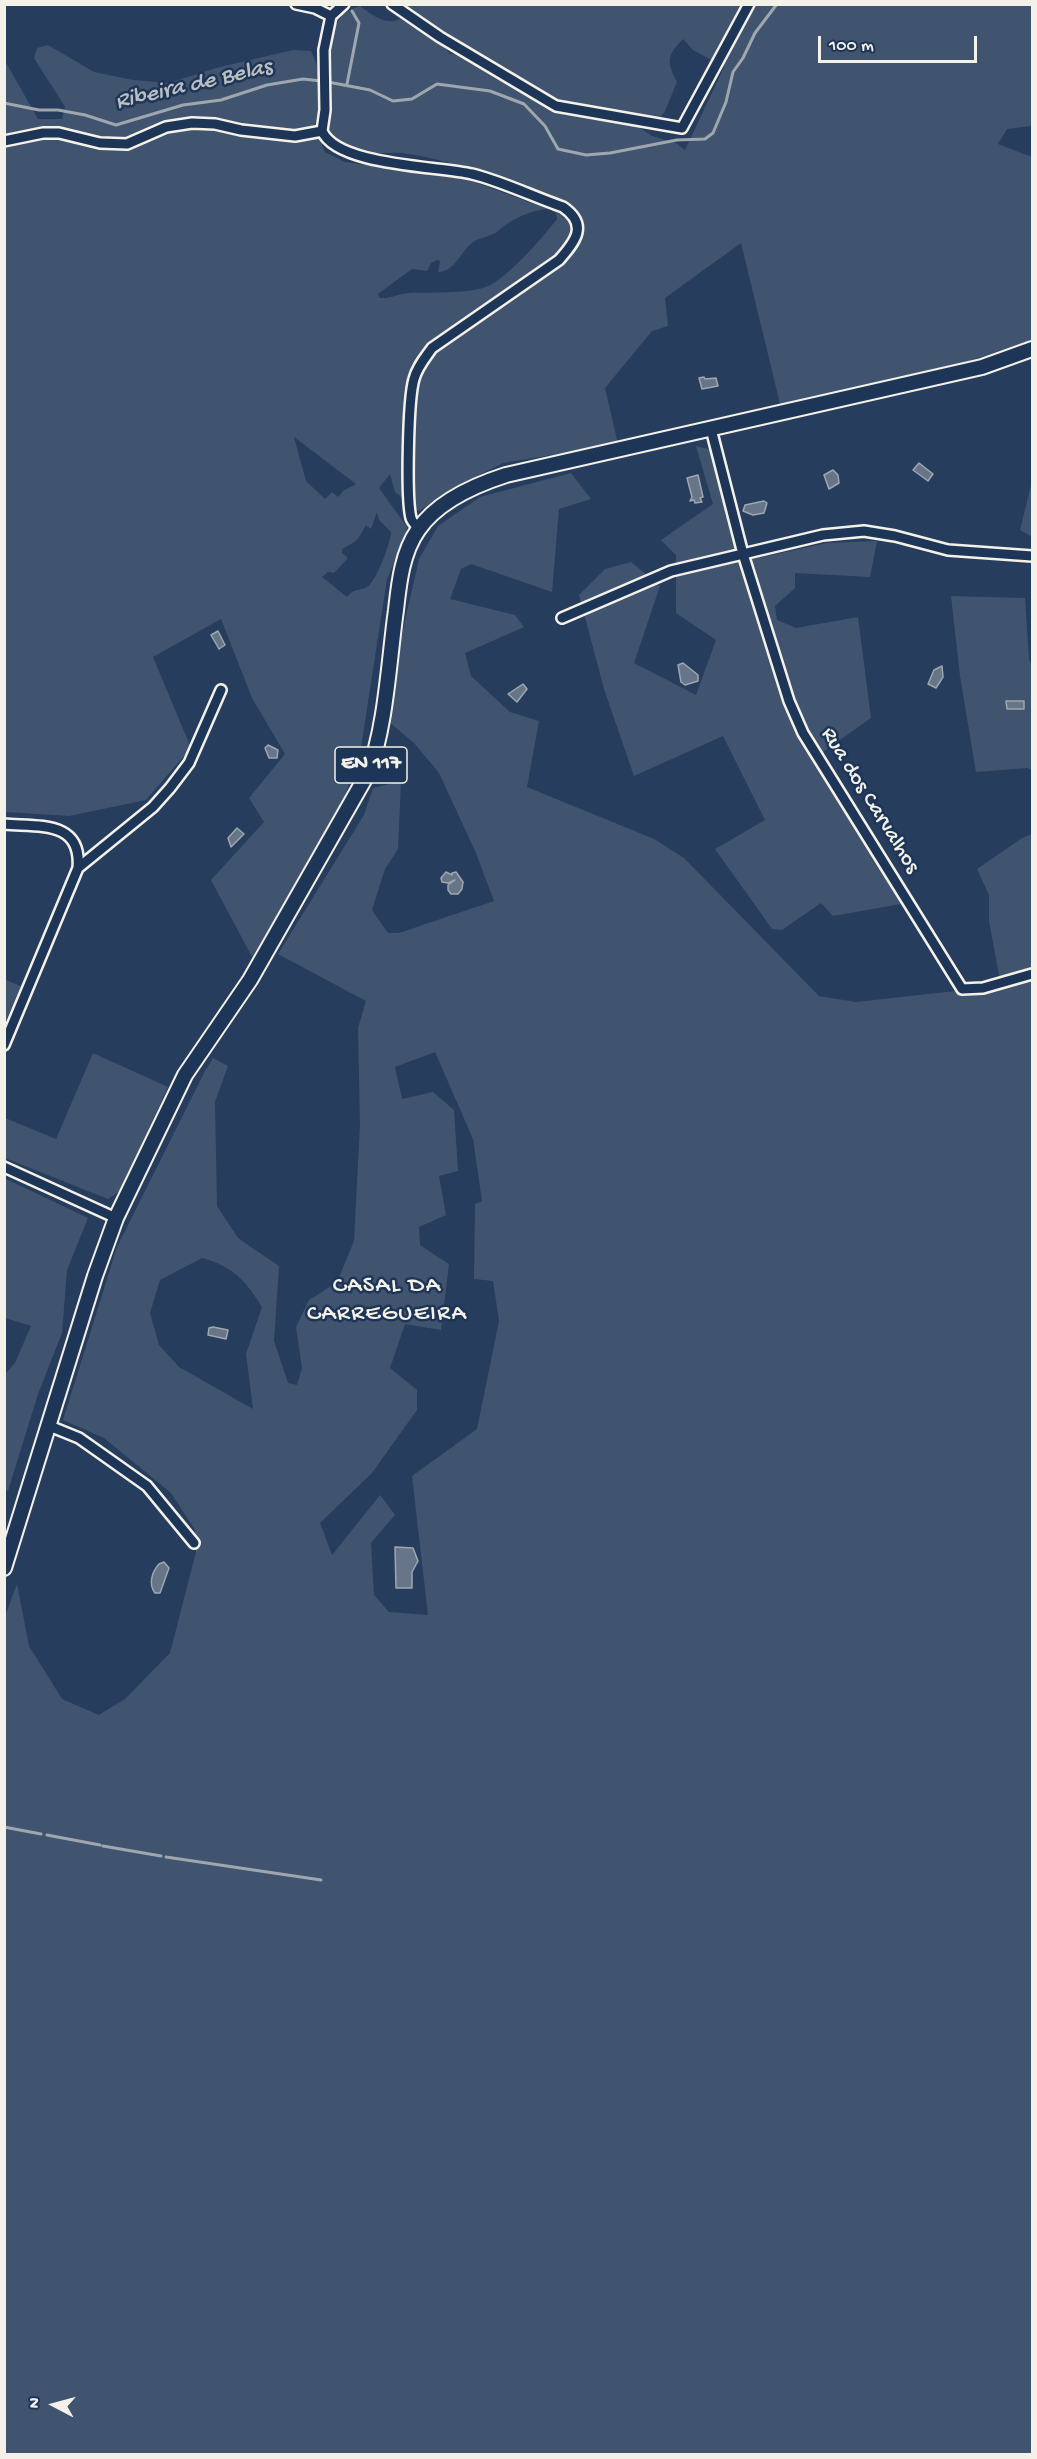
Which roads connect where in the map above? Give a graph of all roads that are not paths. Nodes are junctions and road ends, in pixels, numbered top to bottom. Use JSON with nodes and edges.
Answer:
{"nodes":[{"id":1,"x":296,"y":4,"type":"edge"},
{"id":2,"x":344,"y":4,"type":"edge"},
{"id":3,"x":392,"y":4,"type":"edge"},
{"id":4,"x":749,"y":4,"type":"edge"},
{"id":5,"x":331,"y":16,"type":"junction"},
{"id":6,"x":322,"y":131,"type":"junction"},
{"id":7,"x":4,"y":141,"type":"edge"},
{"id":8,"x":1032,"y":349,"type":"edge"},
{"id":9,"x":711,"y":429,"type":"junction"},
{"id":10,"x":419,"y":529,"type":"junction"},
{"id":11,"x":743,"y":554,"type":"junction"},
{"id":12,"x":1032,"y":556,"type":"edge"},
{"id":13,"x":562,"y":618,"type":"dead end"},
{"id":14,"x":220,"y":690,"type":"dead end"},
{"id":15,"x":4,"y":824,"type":"edge"},
{"id":16,"x":78,"y":868,"type":"junction"},
{"id":17,"x":1032,"y":974,"type":"edge"},
{"id":18,"x":4,"y":1045,"type":"edge"},
{"id":19,"x":4,"y":1167,"type":"edge"},
{"id":20,"x":116,"y":1218,"type":"junction"},
{"id":21,"x":47,"y":1425,"type":"junction"},
{"id":22,"x":194,"y":1544,"type":"dead end"},
{"id":23,"x":4,"y":1568,"type":"edge"}],
"edges":[{"from":1,"to":5,"type":"street"},
{"from":2,"to":5,"type":"street"},
{"from":3,"to":4,"type":"street"},
{"from":5,"to":6,"type":"street"},
{"from":6,"to":7,"type":"street"},
{"from":6,"to":10,"type":"street"},
{"from":8,"to":9,"type":"main road","number":"EN 117"},
{"from":9,"to":10,"type":"main road","number":"EN 117"},
{"from":9,"to":11,"type":"street","name":"Rua dos Carvalhos"},
{"from":10,"to":20,"type":"main road","number":"EN 117"},
{"from":11,"to":12,"type":"street"},
{"from":11,"to":13,"type":"street"},
{"from":11,"to":17,"type":"street","name":"Rua dos Carvalhos"},
{"from":14,"to":16,"type":"street"},
{"from":15,"to":16,"type":"street"},
{"from":16,"to":18,"type":"street"},
{"from":19,"to":20,"type":"street"},
{"from":20,"to":21,"type":"main road","number":"EN 117"},
{"from":21,"to":22,"type":"street"},
{"from":21,"to":23,"type":"main road","number":"EN 117"}]}
